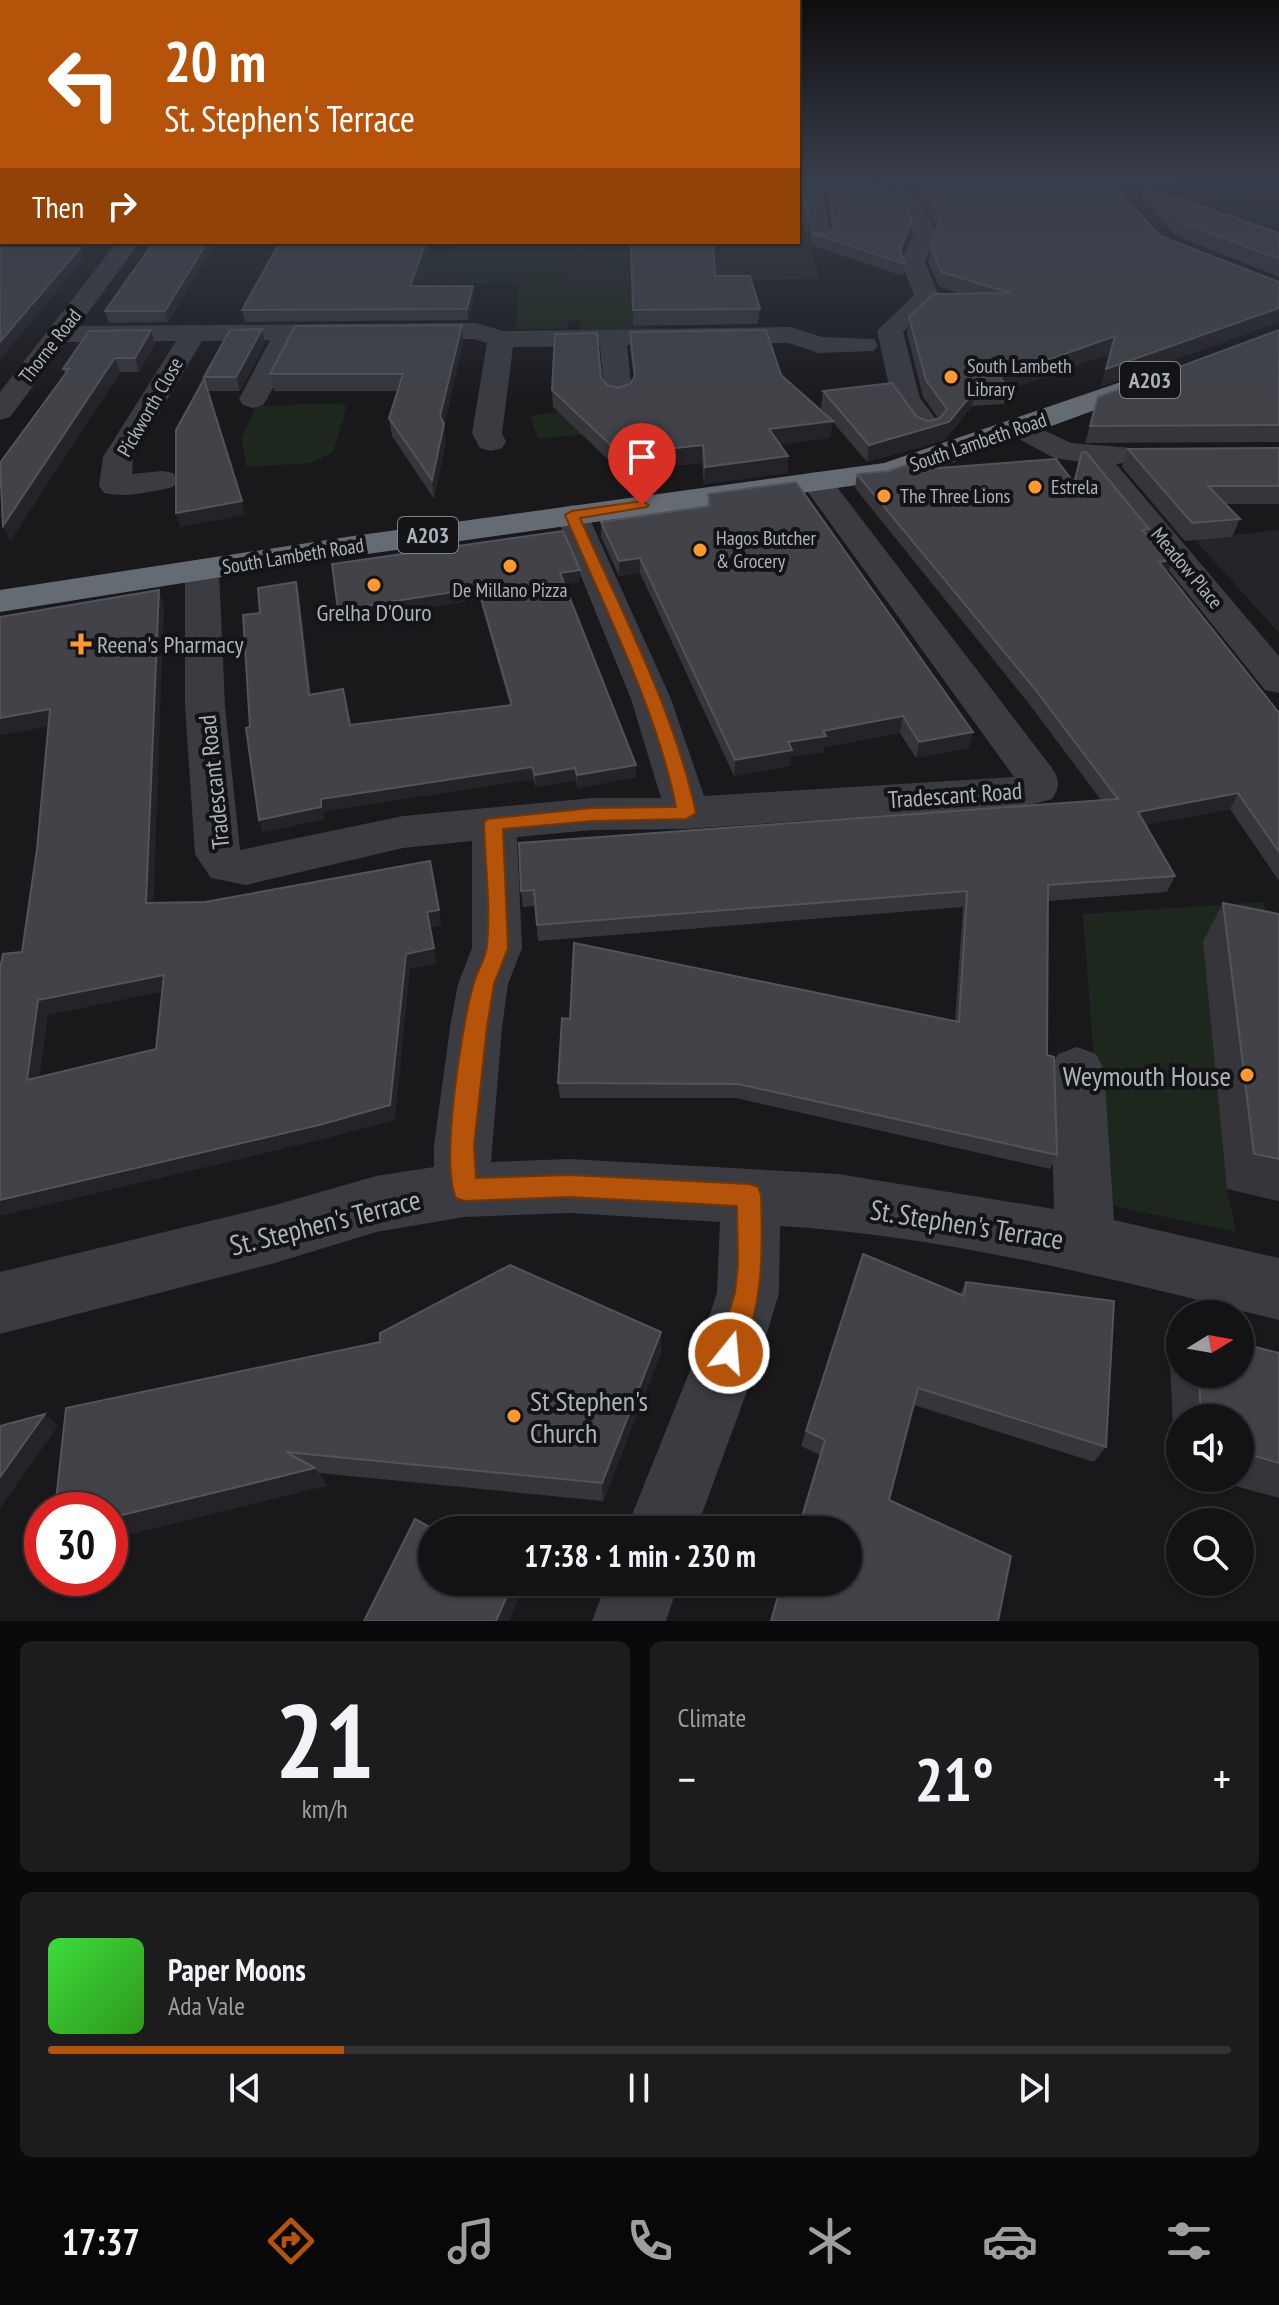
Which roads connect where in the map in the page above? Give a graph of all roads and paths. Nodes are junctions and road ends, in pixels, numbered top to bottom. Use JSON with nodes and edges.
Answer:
{"nodes":[{"id":1,"x":119,"y":256,"type":"edge"},
{"id":2,"x":916,"y":256,"type":"edge"},
{"id":3,"x":288,"y":332,"type":"junction"},
{"id":4,"x":194,"y":333,"type":"junction"},
{"id":5,"x":59,"y":334,"type":"junction"},
{"id":6,"x":613,"y":337,"type":"junction"},
{"id":7,"x":501,"y":339,"type":"junction"},
{"id":8,"x":865,"y":345,"type":"dead end"},
{"id":9,"x":1176,"y":370,"type":"edge"},
{"id":10,"x":13,"y":377,"type":"edge"},
{"id":11,"x":618,"y":393,"type":"edge"},
{"id":12,"x":253,"y":399,"type":"dead end"},
{"id":13,"x":0,"y":411,"type":"edge"},
{"id":14,"x":926,"y":426,"type":"edge"},
{"id":15,"x":1020,"y":428,"type":"junction"},
{"id":16,"x":491,"y":442,"type":"dead end"},
{"id":17,"x":1145,"y":455,"type":"edge"},
{"id":18,"x":1093,"y":456,"type":"junction"},
{"id":19,"x":162,"y":480,"type":"dead end"},
{"id":20,"x":816,"y":481,"type":"junction"},
{"id":21,"x":572,"y":515,"type":"junction"},
{"id":22,"x":202,"y":570,"type":"junction"},
{"id":23,"x":0,"y":601,"type":"edge"},
{"id":24,"x":1279,"y":681,"type":"edge"},
{"id":25,"x":686,"y":813,"type":"junction"},
{"id":26,"x":494,"y":823,"type":"junction"},
{"id":27,"x":1077,"y":1070,"type":"dead end"},
{"id":28,"x":464,"y":1190,"type":"junction"},
{"id":29,"x":749,"y":1195,"type":"junction"},
{"id":30,"x":1085,"y":1243,"type":"junction"},
{"id":31,"x":1279,"y":1289,"type":"edge"},
{"id":32,"x":0,"y":1303,"type":"edge"},
{"id":33,"x":666,"y":1516,"type":"edge"},
{"id":34,"x":638,"y":1596,"type":"edge"},
{"id":35,"x":629,"y":1621,"type":"edge"}],
"edges":[{"from":1,"to":5,"type":"street","name":"Thorne Road"},
{"from":2,"to":14,"type":"street"},
{"from":3,"to":4,"type":"street"},
{"from":3,"to":7,"type":"street"},
{"from":3,"to":12,"type":"street"},
{"from":4,"to":5,"type":"street"},
{"from":4,"to":19,"type":"street","name":"Pickworth Close"},
{"from":5,"to":10,"type":"street","name":"Thorne Road"},
{"from":6,"to":7,"type":"street"},
{"from":6,"to":8,"type":"street"},
{"from":6,"to":11,"type":"street"},
{"from":7,"to":16,"type":"street"},
{"from":9,"to":15,"type":"highway","name":"South Lambeth Road","number":"A203"},
{"from":10,"to":13,"type":"street","name":"Thorne Road"},
{"from":15,"to":18,"type":"street"},
{"from":15,"to":20,"type":"highway","name":"South Lambeth Road","number":"A203"},
{"from":17,"to":18,"type":"street"},
{"from":18,"to":24,"type":"street","name":"Meadow Place"},
{"from":20,"to":21,"type":"highway","name":"South Lambeth Road","number":"A203"},
{"from":20,"to":25,"type":"street","name":"Tradescant Road"},
{"from":21,"to":22,"type":"highway","name":"South Lambeth Road","number":"A203"},
{"from":21,"to":25,"type":"street"},
{"from":22,"to":23,"type":"highway","name":"South Lambeth Road","number":"A203"},
{"from":22,"to":26,"type":"street","name":"Tradescant Road"},
{"from":25,"to":26,"type":"street","name":"Tradescant Road"},
{"from":26,"to":28,"type":"street"},
{"from":27,"to":30,"type":"street"},
{"from":28,"to":29,"type":"street","name":"St. Stephen's Terrace"},
{"from":28,"to":32,"type":"street","name":"St. Stephen's Terrace"},
{"from":29,"to":30,"type":"street","name":"St. Stephen's Terrace"},
{"from":29,"to":33,"type":"street"},
{"from":30,"to":31,"type":"street","name":"St. Stephen's Terrace"},
{"from":34,"to":35,"type":"street"}]}
